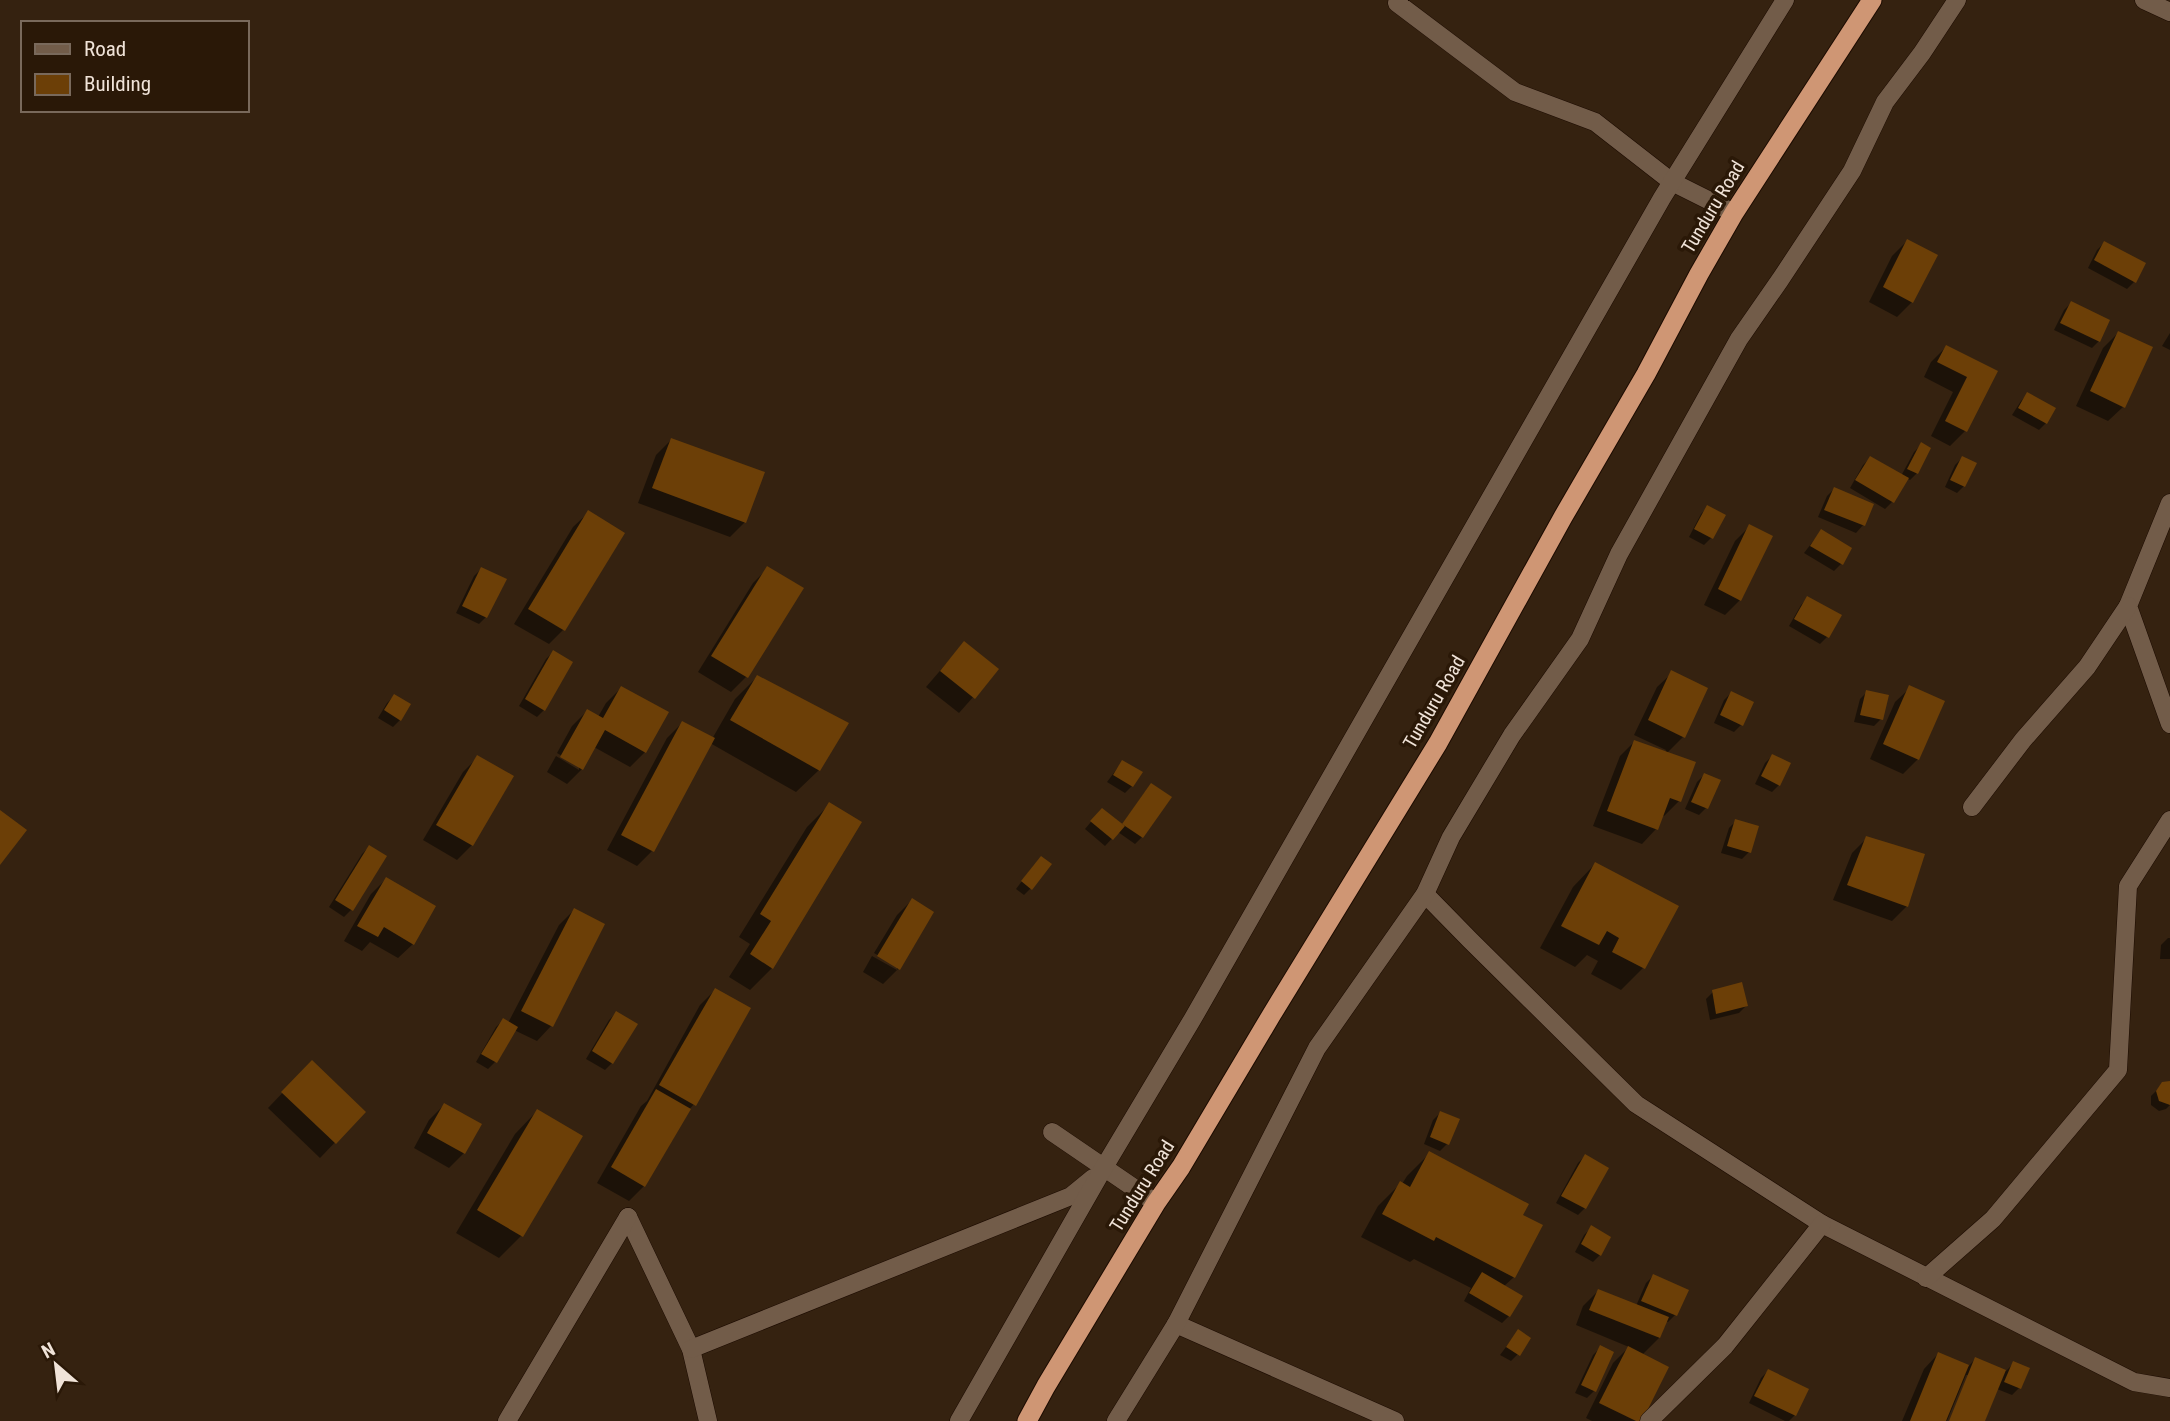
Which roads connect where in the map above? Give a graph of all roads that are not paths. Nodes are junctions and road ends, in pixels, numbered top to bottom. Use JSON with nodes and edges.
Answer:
{"nodes":[{"id":1,"x":1399,"y":0,"type":"edge"},
{"id":2,"x":1785,"y":0,"type":"edge"},
{"id":3,"x":1872,"y":0,"type":"edge"},
{"id":4,"x":1957,"y":0,"type":"edge"},
{"id":5,"x":2144,"y":0,"type":"edge"},
{"id":6,"x":2170,"y":12,"type":"edge"},
{"id":7,"x":1672,"y":182,"type":"junction"},
{"id":8,"x":1734,"y":213,"type":"junction"},
{"id":9,"x":2170,"y":503,"type":"edge"},
{"id":10,"x":2128,"y":606,"type":"junction"},
{"id":11,"x":2170,"y":724,"type":"edge"},
{"id":12,"x":1972,"y":807,"type":"dead end"},
{"id":13,"x":2170,"y":820,"type":"edge"},
{"id":14,"x":1425,"y":894,"type":"junction"},
{"id":15,"x":1052,"y":1132,"type":"dead end"},
{"id":16,"x":1103,"y":1169,"type":"junction"},
{"id":17,"x":1156,"y":1203,"type":"junction"},
{"id":18,"x":1822,"y":1224,"type":"junction"},
{"id":19,"x":1926,"y":1278,"type":"junction"},
{"id":20,"x":1177,"y":1324,"type":"junction"},
{"id":21,"x":691,"y":1349,"type":"junction"},
{"id":22,"x":2170,"y":1388,"type":"edge"},
{"id":23,"x":506,"y":1421,"type":"edge"},
{"id":24,"x":708,"y":1421,"type":"edge"},
{"id":25,"x":959,"y":1421,"type":"edge"},
{"id":26,"x":1027,"y":1421,"type":"edge"},
{"id":27,"x":1116,"y":1421,"type":"edge"},
{"id":28,"x":1395,"y":1421,"type":"edge"},
{"id":29,"x":1649,"y":1421,"type":"edge"}],
"edges":[{"from":1,"to":7,"type":"street"},
{"from":2,"to":7,"type":"street"},
{"from":3,"to":8,"type":"highway","name":"Tunduru Road"},
{"from":4,"to":14,"type":"street"},
{"from":5,"to":6,"type":"street"},
{"from":7,"to":8,"type":"street"},
{"from":7,"to":16,"type":"street"},
{"from":8,"to":17,"type":"highway","name":"Tunduru Road"},
{"from":9,"to":10,"type":"street"},
{"from":10,"to":11,"type":"street"},
{"from":10,"to":12,"type":"street"},
{"from":13,"to":19,"type":"street"},
{"from":14,"to":18,"type":"street"},
{"from":14,"to":20,"type":"street"},
{"from":15,"to":16,"type":"street"},
{"from":16,"to":17,"type":"street"},
{"from":16,"to":21,"type":"street"},
{"from":16,"to":25,"type":"street"},
{"from":17,"to":26,"type":"highway","name":"Tunduru Road"},
{"from":18,"to":19,"type":"street"},
{"from":18,"to":29,"type":"street"},
{"from":19,"to":22,"type":"street"},
{"from":20,"to":27,"type":"street"},
{"from":20,"to":28,"type":"street"},
{"from":21,"to":23,"type":"street"},
{"from":21,"to":24,"type":"street"}]}
